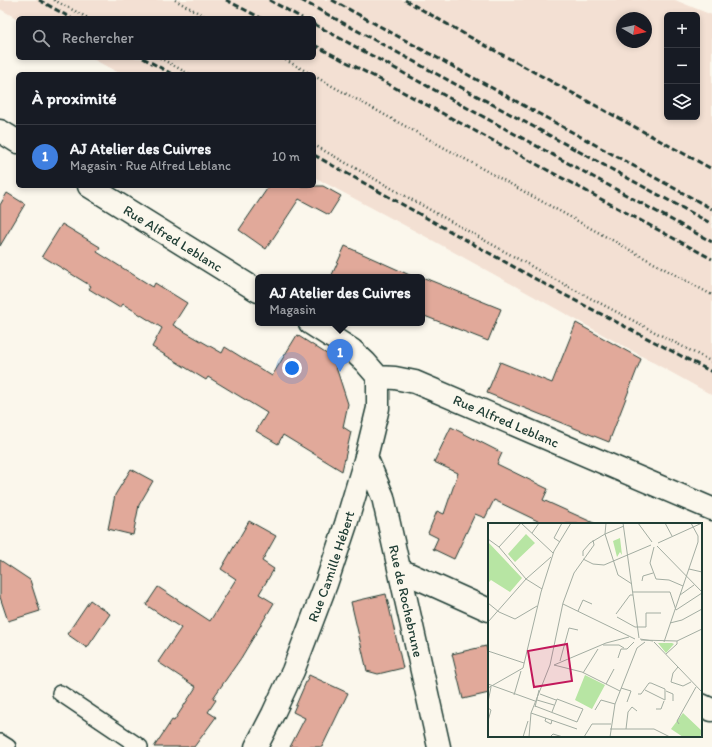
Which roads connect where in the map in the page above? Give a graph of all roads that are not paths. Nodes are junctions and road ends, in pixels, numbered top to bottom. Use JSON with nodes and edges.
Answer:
{"nodes":[{"id":1,"x":0,"y":131,"type":"edge"},
{"id":2,"x":16,"y":141,"type":"edge"},
{"id":3,"x":92,"y":188,"type":"edge"},
{"id":4,"x":255,"y":289,"type":"edge"},
{"id":5,"x":315,"y":326,"type":"edge"},
{"id":6,"x":378,"y":377,"type":"junction"},
{"id":7,"x":366,"y":457,"type":"junction"},
{"id":8,"x":712,"y":509,"type":"edge"},
{"id":9,"x":400,"y":570,"type":"junction"},
{"id":10,"x":488,"y":610,"type":"edge"},
{"id":11,"x":60,"y":694,"type":"dead end"},
{"id":12,"x":702,"y":705,"type":"edge"},
{"id":13,"x":712,"y":710,"type":"edge"},
{"id":14,"x":0,"y":742,"type":"edge"},
{"id":15,"x":8,"y":747,"type":"edge"},
{"id":16,"x":140,"y":747,"type":"edge"},
{"id":17,"x":256,"y":747,"type":"edge"},
{"id":18,"x":438,"y":747,"type":"edge"}],
"edges":[{"from":1,"to":2,"type":"street"},
{"from":3,"to":4,"type":"street","name":"Rue Alfred Leblanc"},
{"from":5,"to":6,"type":"street"},
{"from":6,"to":7,"type":"street","name":"Rue Camille Hébert"},
{"from":6,"to":8,"type":"street","name":"Rue Alfred Leblanc"},
{"from":7,"to":9,"type":"street","name":"Rue de Rochebrune"},
{"from":7,"to":17,"type":"street","name":"Rue Camille Hébert"},
{"from":9,"to":10,"type":"street"},
{"from":9,"to":18,"type":"street","name":"Rue de Rochebrune"},
{"from":11,"to":16,"type":"lane"},
{"from":12,"to":13,"type":"street"},
{"from":14,"to":15,"type":"lane"}]}
